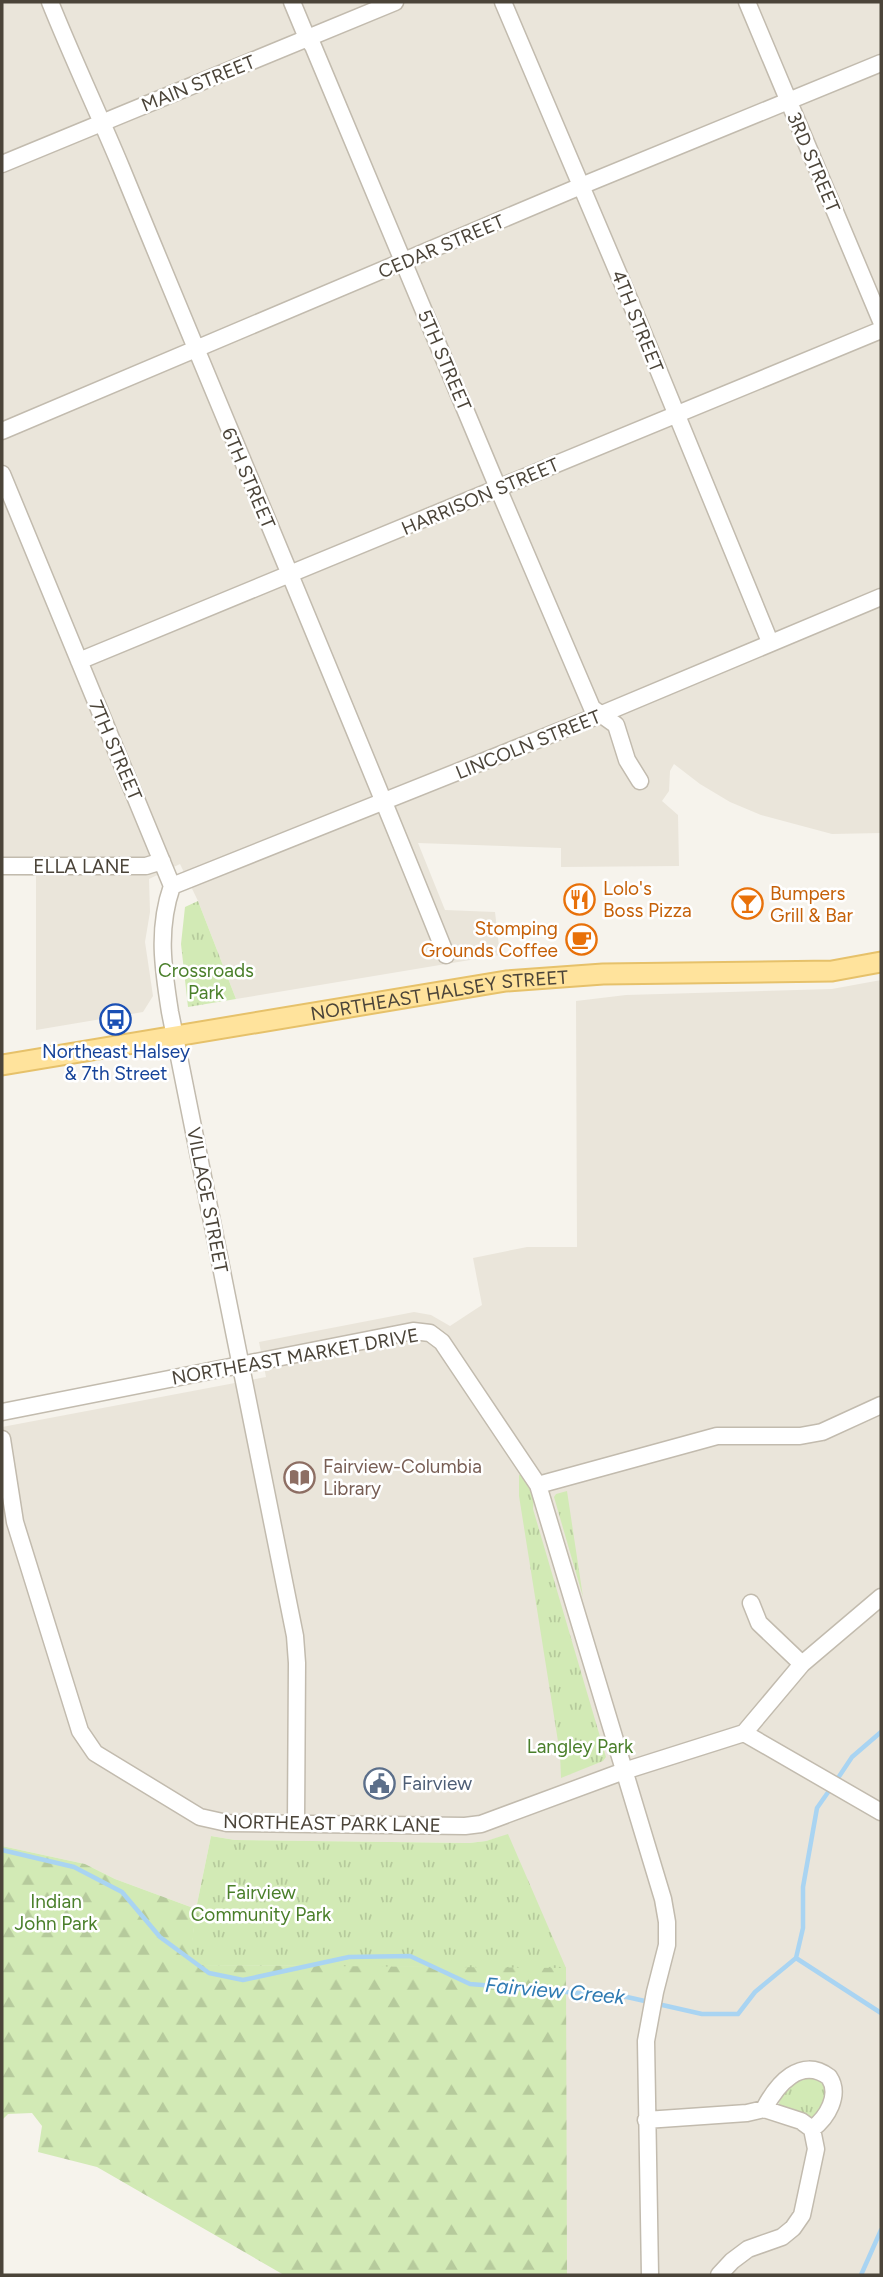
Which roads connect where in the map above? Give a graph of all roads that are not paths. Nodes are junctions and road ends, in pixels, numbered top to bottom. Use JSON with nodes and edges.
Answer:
{"nodes":[{"id":1,"x":50,"y":2,"type":"edge"},
{"id":2,"x":292,"y":2,"type":"edge"},
{"id":3,"x":395,"y":2,"type":"edge"},
{"id":4,"x":503,"y":2,"type":"edge"},
{"id":5,"x":747,"y":2,"type":"edge"},
{"id":6,"x":307,"y":38,"type":"junction"},
{"id":7,"x":881,"y":63,"type":"edge"},
{"id":8,"x":788,"y":101,"type":"junction"},
{"id":9,"x":103,"y":122,"type":"junction"},
{"id":10,"x":2,"y":164,"type":"edge"},
{"id":11,"x":581,"y":187,"type":"junction"},
{"id":12,"x":404,"y":263,"type":"junction"},
{"id":13,"x":881,"y":321,"type":"edge"},
{"id":14,"x":881,"y":330,"type":"edge"},
{"id":15,"x":196,"y":348,"type":"junction"},
{"id":16,"x":676,"y":414,"type":"junction"},
{"id":17,"x":2,"y":431,"type":"edge"},
{"id":18,"x":2,"y":474,"type":"edge"},
{"id":19,"x":498,"y":488,"type":"junction"},
{"id":20,"x":289,"y":575,"type":"junction"},
{"id":21,"x":881,"y":597,"type":"edge"},
{"id":22,"x":770,"y":642,"type":"junction"},
{"id":23,"x":79,"y":662,"type":"junction"},
{"id":24,"x":602,"y":714,"type":"junction"},
{"id":25,"x":640,"y":781,"type":"dead end"},
{"id":26,"x":384,"y":801,"type":"junction"},
{"id":27,"x":162,"y":861,"type":"junction"},
{"id":28,"x":2,"y":866,"type":"edge"},
{"id":29,"x":172,"y":886,"type":"junction"},
{"id":30,"x":446,"y":956,"type":"dead end"},
{"id":31,"x":881,"y":962,"type":"edge"},
{"id":32,"x":175,"y":1036,"type":"junction"},
{"id":33,"x":2,"y":1066,"type":"edge"},
{"id":34,"x":241,"y":1364,"type":"junction"},
{"id":35,"x":881,"y":1405,"type":"edge"},
{"id":36,"x":2,"y":1412,"type":"edge"},
{"id":37,"x":2,"y":1439,"type":"edge"},
{"id":38,"x":538,"y":1485,"type":"junction"},
{"id":39,"x":881,"y":1597,"type":"edge"},
{"id":40,"x":751,"y":1604,"type":"dead end"},
{"id":41,"x":802,"y":1664,"type":"junction"},
{"id":42,"x":744,"y":1733,"type":"junction"},
{"id":43,"x":624,"y":1771,"type":"junction"},
{"id":44,"x":881,"y":1812,"type":"edge"},
{"id":45,"x":296,"y":1824,"type":"junction"},
{"id":46,"x":764,"y":2109,"type":"junction"},
{"id":47,"x":646,"y":2120,"type":"junction"},
{"id":48,"x":812,"y":2129,"type":"junction"},
{"id":49,"x":650,"y":2275,"type":"edge"},
{"id":50,"x":719,"y":2275,"type":"edge"}],
"edges":[{"from":1,"to":9,"type":"street","name":"6TH STREET"},
{"from":2,"to":6,"type":"street","name":"5TH STREET"},
{"from":3,"to":6,"type":"street","name":"MAIN STREET"},
{"from":4,"to":11,"type":"street","name":"4TH STREET"},
{"from":5,"to":8,"type":"street","name":"3RD STREET"},
{"from":6,"to":9,"type":"street","name":"MAIN STREET"},
{"from":6,"to":12,"type":"street","name":"5TH STREET"},
{"from":7,"to":8,"type":"street","name":"CEDAR STREET"},
{"from":8,"to":11,"type":"street","name":"CEDAR STREET"},
{"from":8,"to":13,"type":"street","name":"3RD STREET"},
{"from":9,"to":10,"type":"street","name":"MAIN STREET"},
{"from":9,"to":15,"type":"street","name":"6TH STREET"},
{"from":11,"to":12,"type":"street","name":"CEDAR STREET"},
{"from":11,"to":16,"type":"street","name":"4TH STREET"},
{"from":12,"to":15,"type":"street","name":"CEDAR STREET"},
{"from":12,"to":19,"type":"street","name":"5TH STREET"},
{"from":14,"to":16,"type":"street","name":"HARRISON STREET"},
{"from":15,"to":17,"type":"street","name":"CEDAR STREET"},
{"from":15,"to":20,"type":"street","name":"6TH STREET"},
{"from":16,"to":19,"type":"street","name":"HARRISON STREET"},
{"from":16,"to":22,"type":"street","name":"4TH STREET"},
{"from":18,"to":23,"type":"street","name":"7TH STREET"},
{"from":19,"to":20,"type":"street","name":"HARRISON STREET"},
{"from":19,"to":24,"type":"street","name":"5TH STREET"},
{"from":20,"to":23,"type":"street","name":"HARRISON STREET"},
{"from":20,"to":26,"type":"street","name":"6TH STREET"},
{"from":21,"to":22,"type":"street","name":"LINCOLN STREET"},
{"from":22,"to":24,"type":"street","name":"LINCOLN STREET"},
{"from":23,"to":27,"type":"street","name":"7TH STREET"},
{"from":24,"to":25,"type":"street","name":"5TH STREET"},
{"from":24,"to":26,"type":"street","name":"LINCOLN STREET"},
{"from":26,"to":29,"type":"street","name":"LINCOLN STREET"},
{"from":26,"to":30,"type":"street","name":"6TH STREET"},
{"from":27,"to":28,"type":"street","name":"ELLA LANE"},
{"from":27,"to":29,"type":"street","name":"7TH STREET"},
{"from":29,"to":32,"type":"street"},
{"from":31,"to":32,"type":"main road","name":"NORTHEAST HALSEY STREET"},
{"from":32,"to":33,"type":"main road","name":"NORTHEAST HALSEY STREET"},
{"from":32,"to":34,"type":"street","name":"VILLAGE STREET"},
{"from":34,"to":36,"type":"street","name":"NORTHEAST MARKET DRIVE"},
{"from":34,"to":38,"type":"street","name":"NORTHEAST MARKET DRIVE"},
{"from":34,"to":45,"type":"street","name":"VILLAGE STREET"},
{"from":35,"to":38,"type":"street"},
{"from":37,"to":45,"type":"street","name":"NORTHEAST PARK LANE"},
{"from":38,"to":43,"type":"street"},
{"from":39,"to":41,"type":"street"},
{"from":40,"to":41,"type":"street"},
{"from":41,"to":42,"type":"street"},
{"from":42,"to":43,"type":"street","name":"NORTHEAST PARK LANE"},
{"from":42,"to":44,"type":"street"},
{"from":43,"to":45,"type":"street","name":"NORTHEAST PARK LANE"},
{"from":43,"to":47,"type":"street"},
{"from":46,"to":47,"type":"street"},
{"from":46,"to":48,"type":"street"},
{"from":46,"to":48,"type":"street"},
{"from":47,"to":49,"type":"street"},
{"from":48,"to":50,"type":"street"}]}
